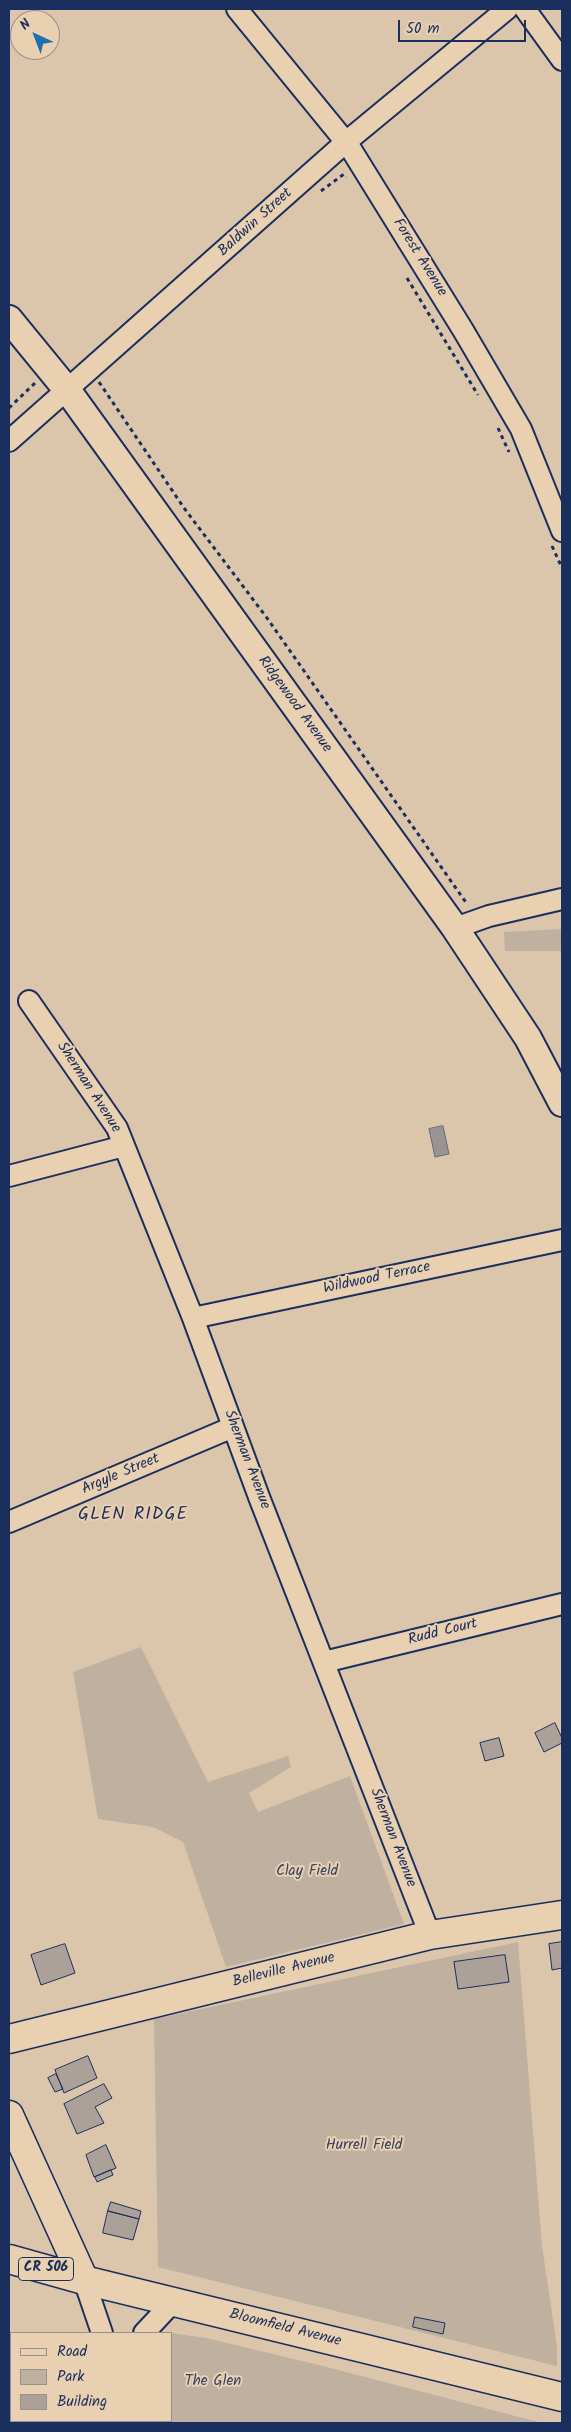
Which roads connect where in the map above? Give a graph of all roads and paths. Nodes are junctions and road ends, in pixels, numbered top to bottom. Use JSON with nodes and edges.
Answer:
{"nodes":[{"id":1,"x":237,"y":9,"type":"edge"},
{"id":2,"x":507,"y":9,"type":"edge"},
{"id":3,"x":525,"y":9,"type":"edge"},
{"id":4,"x":562,"y":60,"type":"edge"},
{"id":5,"x":346,"y":142,"type":"junction"},
{"id":6,"x":350,"y":183,"type":"dead end"},
{"id":7,"x":314,"y":196,"type":"dead end"},
{"id":8,"x":405,"y":275,"type":"dead end"},
{"id":9,"x":9,"y":319,"type":"edge"},
{"id":10,"x":106,"y":375,"type":"dead end"},
{"id":11,"x":36,"y":384,"type":"dead end"},
{"id":12,"x":68,"y":391,"type":"junction"},
{"id":13,"x":481,"y":401,"type":"dead end"},
{"id":14,"x":9,"y":408,"type":"edge"},
{"id":15,"x":496,"y":426,"type":"dead end"},
{"id":16,"x":9,"y":441,"type":"edge"},
{"id":17,"x":512,"y":460,"type":"dead end"},
{"id":18,"x":557,"y":537,"type":"edge"},
{"id":19,"x":562,"y":568,"type":"edge"},
{"id":20,"x":562,"y":899,"type":"edge"},
{"id":21,"x":463,"y":927,"type":"junction"},
{"id":22,"x":29,"y":1001,"type":"dead end"},
{"id":23,"x":562,"y":1102,"type":"edge"},
{"id":24,"x":124,"y":1146,"type":"junction"},
{"id":25,"x":9,"y":1176,"type":"edge"},
{"id":26,"x":562,"y":1240,"type":"edge"},
{"id":27,"x":193,"y":1318,"type":"junction"},
{"id":28,"x":233,"y":1427,"type":"junction"},
{"id":29,"x":9,"y":1522,"type":"edge"},
{"id":30,"x":562,"y":1604,"type":"edge"},
{"id":31,"x":324,"y":1662,"type":"junction"},
{"id":32,"x":562,"y":1915,"type":"edge"},
{"id":33,"x":430,"y":1935,"type":"junction"},
{"id":34,"x":9,"y":2039,"type":"edge"},
{"id":35,"x":9,"y":2114,"type":"edge"},
{"id":36,"x":9,"y":2259,"type":"edge"},
{"id":37,"x":84,"y":2280,"type":"junction"},
{"id":38,"x":173,"y":2302,"type":"junction"},
{"id":39,"x":102,"y":2332,"type":"edge"},
{"id":40,"x":145,"y":2332,"type":"edge"},
{"id":41,"x":562,"y":2397,"type":"edge"}],
"edges":[{"from":1,"to":5,"type":"street","name":"Forest Avenue"},
{"from":2,"to":5,"type":"street","name":"Baldwin Street"},
{"from":3,"to":4,"type":"street"},
{"from":5,"to":12,"type":"street","name":"Baldwin Street"},
{"from":5,"to":18,"type":"street","name":"Forest Avenue"},
{"from":6,"to":7,"type":"path"},
{"from":8,"to":13,"type":"path"},
{"from":9,"to":12,"type":"street","name":"Ridgewood Avenue"},
{"from":10,"to":21,"type":"path"},
{"from":11,"to":14,"type":"path"},
{"from":12,"to":16,"type":"street","name":"Baldwin Street"},
{"from":12,"to":21,"type":"street","name":"Ridgewood Avenue"},
{"from":15,"to":17,"type":"path"},
{"from":18,"to":19,"type":"path"},
{"from":20,"to":21,"type":"street"},
{"from":21,"to":23,"type":"street","name":"Ridgewood Avenue"},
{"from":22,"to":24,"type":"street","name":"Sherman Avenue"},
{"from":24,"to":25,"type":"street"},
{"from":24,"to":27,"type":"street","name":"Sherman Avenue"},
{"from":26,"to":27,"type":"street","name":"Wildwood Terrace"},
{"from":27,"to":28,"type":"street","name":"Sherman Avenue"},
{"from":28,"to":29,"type":"street","name":"Argyle Street"},
{"from":28,"to":31,"type":"street","name":"Sherman Avenue"},
{"from":30,"to":31,"type":"street","name":"Rudd Court"},
{"from":31,"to":33,"type":"street","name":"Sherman Avenue"},
{"from":32,"to":33,"type":"main road","name":"Belleville Avenue"},
{"from":33,"to":34,"type":"main road","name":"Belleville Avenue"},
{"from":35,"to":37,"type":"main road","number":"CR 506"},
{"from":36,"to":37,"type":"main road","name":"Bloomfield Avenue","number":"CR 506"},
{"from":37,"to":38,"type":"main road","name":"Bloomfield Avenue"},
{"from":37,"to":39,"type":"street"},
{"from":38,"to":40,"type":"street"},
{"from":38,"to":41,"type":"main road","name":"Bloomfield Avenue"}]}
